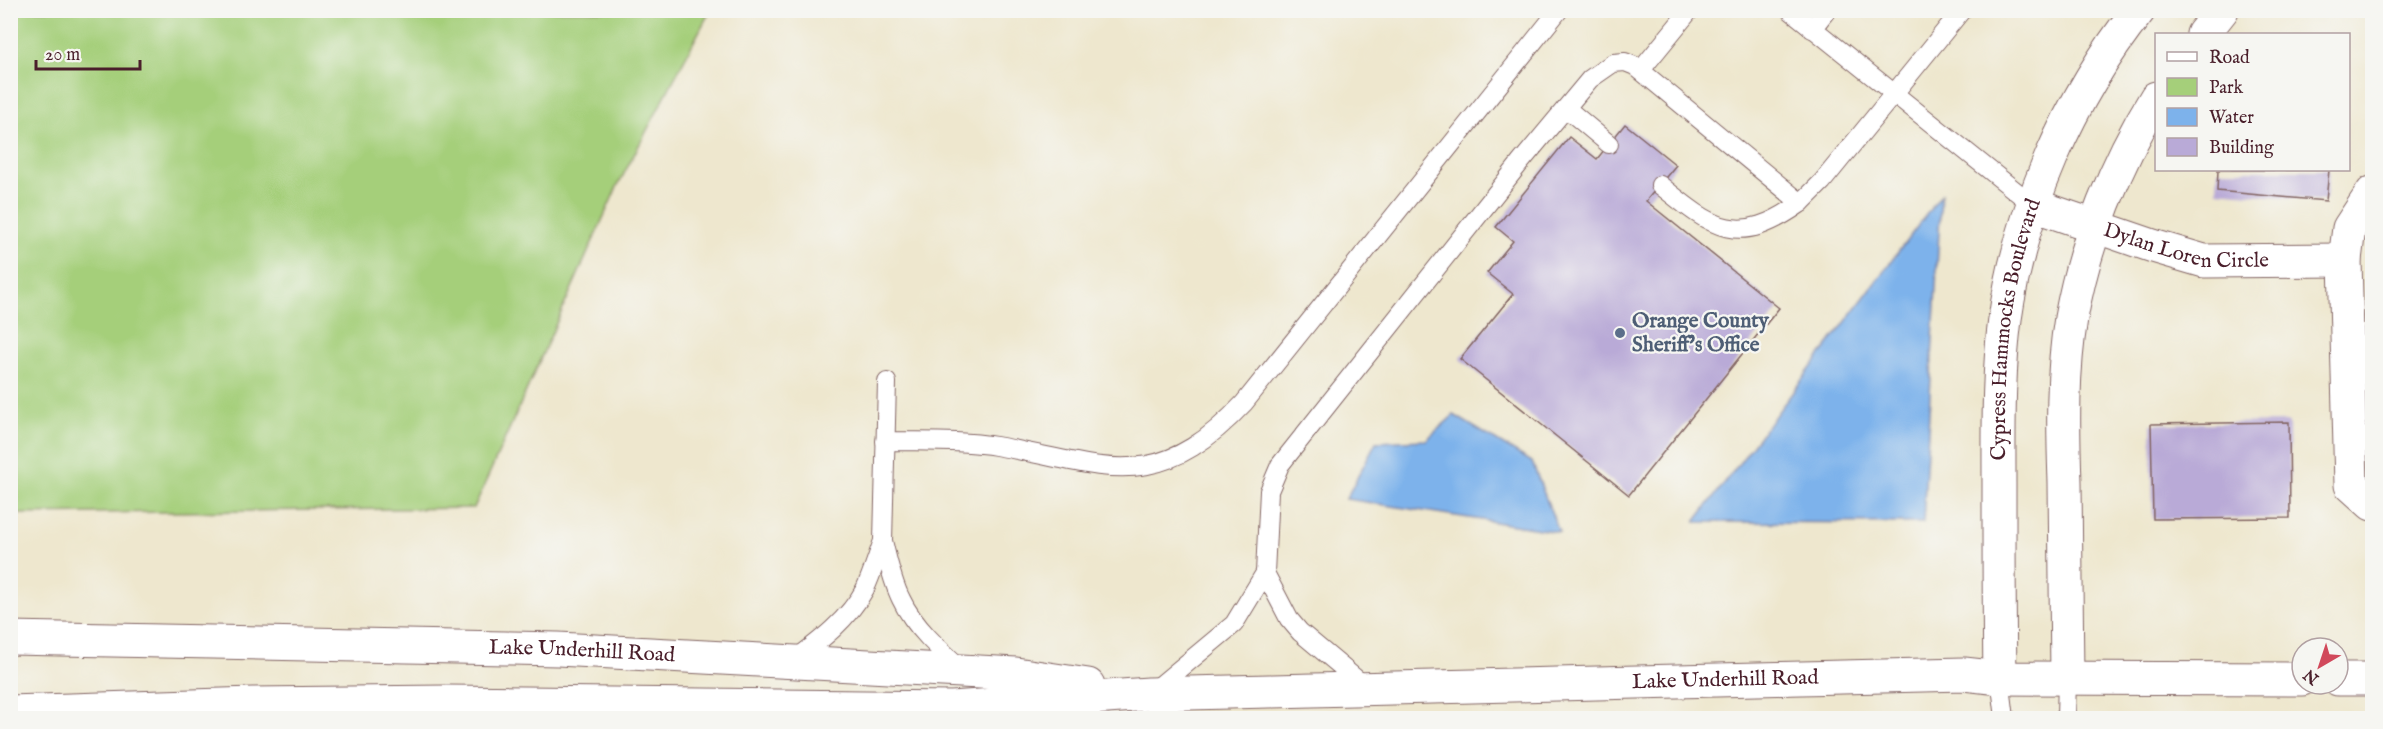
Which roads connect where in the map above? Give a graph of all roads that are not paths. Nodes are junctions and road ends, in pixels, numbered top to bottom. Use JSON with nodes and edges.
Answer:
{"nodes":[{"id":1,"x":1559,"y":10,"type":"edge"},
{"id":2,"x":1690,"y":10,"type":"edge"},
{"id":3,"x":1790,"y":10,"type":"edge"},
{"id":4,"x":1827,"y":10,"type":"edge"},
{"id":5,"x":1962,"y":10,"type":"edge"},
{"id":6,"x":2139,"y":10,"type":"edge"},
{"id":7,"x":2222,"y":10,"type":"edge"},
{"id":8,"x":1812,"y":29,"type":"junction"},
{"id":9,"x":2204,"y":33,"type":"edge"},
{"id":10,"x":1641,"y":70,"type":"junction"},
{"id":11,"x":1893,"y":94,"type":"junction"},
{"id":12,"x":2155,"y":102,"type":"edge"},
{"id":13,"x":1566,"y":108,"type":"junction"},
{"id":14,"x":1609,"y":144,"type":"dead end"},
{"id":15,"x":1660,"y":185,"type":"dead end"},
{"id":16,"x":2373,"y":193,"type":"edge"},
{"id":17,"x":1801,"y":202,"type":"junction"},
{"id":18,"x":2033,"y":205,"type":"junction"},
{"id":19,"x":2096,"y":227,"type":"junction"},
{"id":20,"x":2345,"y":260,"type":"junction"},
{"id":21,"x":887,"y":382,"type":"dead end"},
{"id":22,"x":885,"y":441,"type":"junction"},
{"id":23,"x":2373,"y":504,"type":"edge"},
{"id":24,"x":883,"y":541,"type":"junction"},
{"id":25,"x":1265,"y":573,"type":"junction"},
{"id":26,"x":10,"y":638,"type":"edge"},
{"id":27,"x":791,"y":662,"type":"junction"},
{"id":28,"x":964,"y":671,"type":"junction"},
{"id":29,"x":2000,"y":678,"type":"junction"},
{"id":30,"x":2067,"y":678,"type":"junction"},
{"id":31,"x":2290,"y":679,"type":"edge"},
{"id":32,"x":2350,"y":679,"type":"edge"},
{"id":33,"x":2373,"y":679,"type":"edge"},
{"id":34,"x":1368,"y":689,"type":"junction"},
{"id":35,"x":1149,"y":694,"type":"junction"},
{"id":36,"x":10,"y":712,"type":"edge"},
{"id":37,"x":2004,"y":718,"type":"edge"},
{"id":38,"x":2066,"y":718,"type":"edge"}],
"edges":[{"from":1,"to":22,"type":"lane"},
{"from":2,"to":10,"type":"lane"},
{"from":3,"to":8,"type":"lane"},
{"from":4,"to":8,"type":"lane"},
{"from":5,"to":11,"type":"lane"},
{"from":6,"to":18,"type":"street","name":"Cypress Hammocks Boulevard"},
{"from":7,"to":9,"type":"street"},
{"from":8,"to":11,"type":"lane"},
{"from":10,"to":13,"type":"lane"},
{"from":10,"to":17,"type":"lane"},
{"from":11,"to":17,"type":"lane"},
{"from":11,"to":18,"type":"lane"},
{"from":12,"to":19,"type":"street"},
{"from":13,"to":14,"type":"lane"},
{"from":13,"to":25,"type":"lane"},
{"from":15,"to":17,"type":"lane"},
{"from":16,"to":20,"type":"street"},
{"from":18,"to":19,"type":"street","name":"Dylan Loren Circle"},
{"from":18,"to":29,"type":"street","name":"Cypress Hammocks Boulevard"},
{"from":19,"to":20,"type":"street","name":"Dylan Loren Circle"},
{"from":19,"to":30,"type":"street"},
{"from":20,"to":23,"type":"street"},
{"from":21,"to":22,"type":"lane"},
{"from":22,"to":24,"type":"lane"},
{"from":24,"to":27,"type":"lane"},
{"from":24,"to":28,"type":"lane"},
{"from":25,"to":34,"type":"lane"},
{"from":25,"to":35,"type":"lane"},
{"from":26,"to":27,"type":"street","name":"Lake Underhill Road"},
{"from":27,"to":28,"type":"street","name":"Lake Underhill Road"},
{"from":28,"to":35,"type":"street","name":"Lake Underhill Road"},
{"from":29,"to":30,"type":"street","name":"Lake Underhill Road"},
{"from":29,"to":34,"type":"street","name":"Lake Underhill Road"},
{"from":29,"to":37,"type":"lane"},
{"from":30,"to":31,"type":"street","name":"Lake Underhill Road"},
{"from":30,"to":38,"type":"lane"},
{"from":32,"to":33,"type":"street"},
{"from":34,"to":35,"type":"street","name":"Lake Underhill Road"},
{"from":35,"to":36,"type":"street","name":"Lake Underhill Road"}]}
